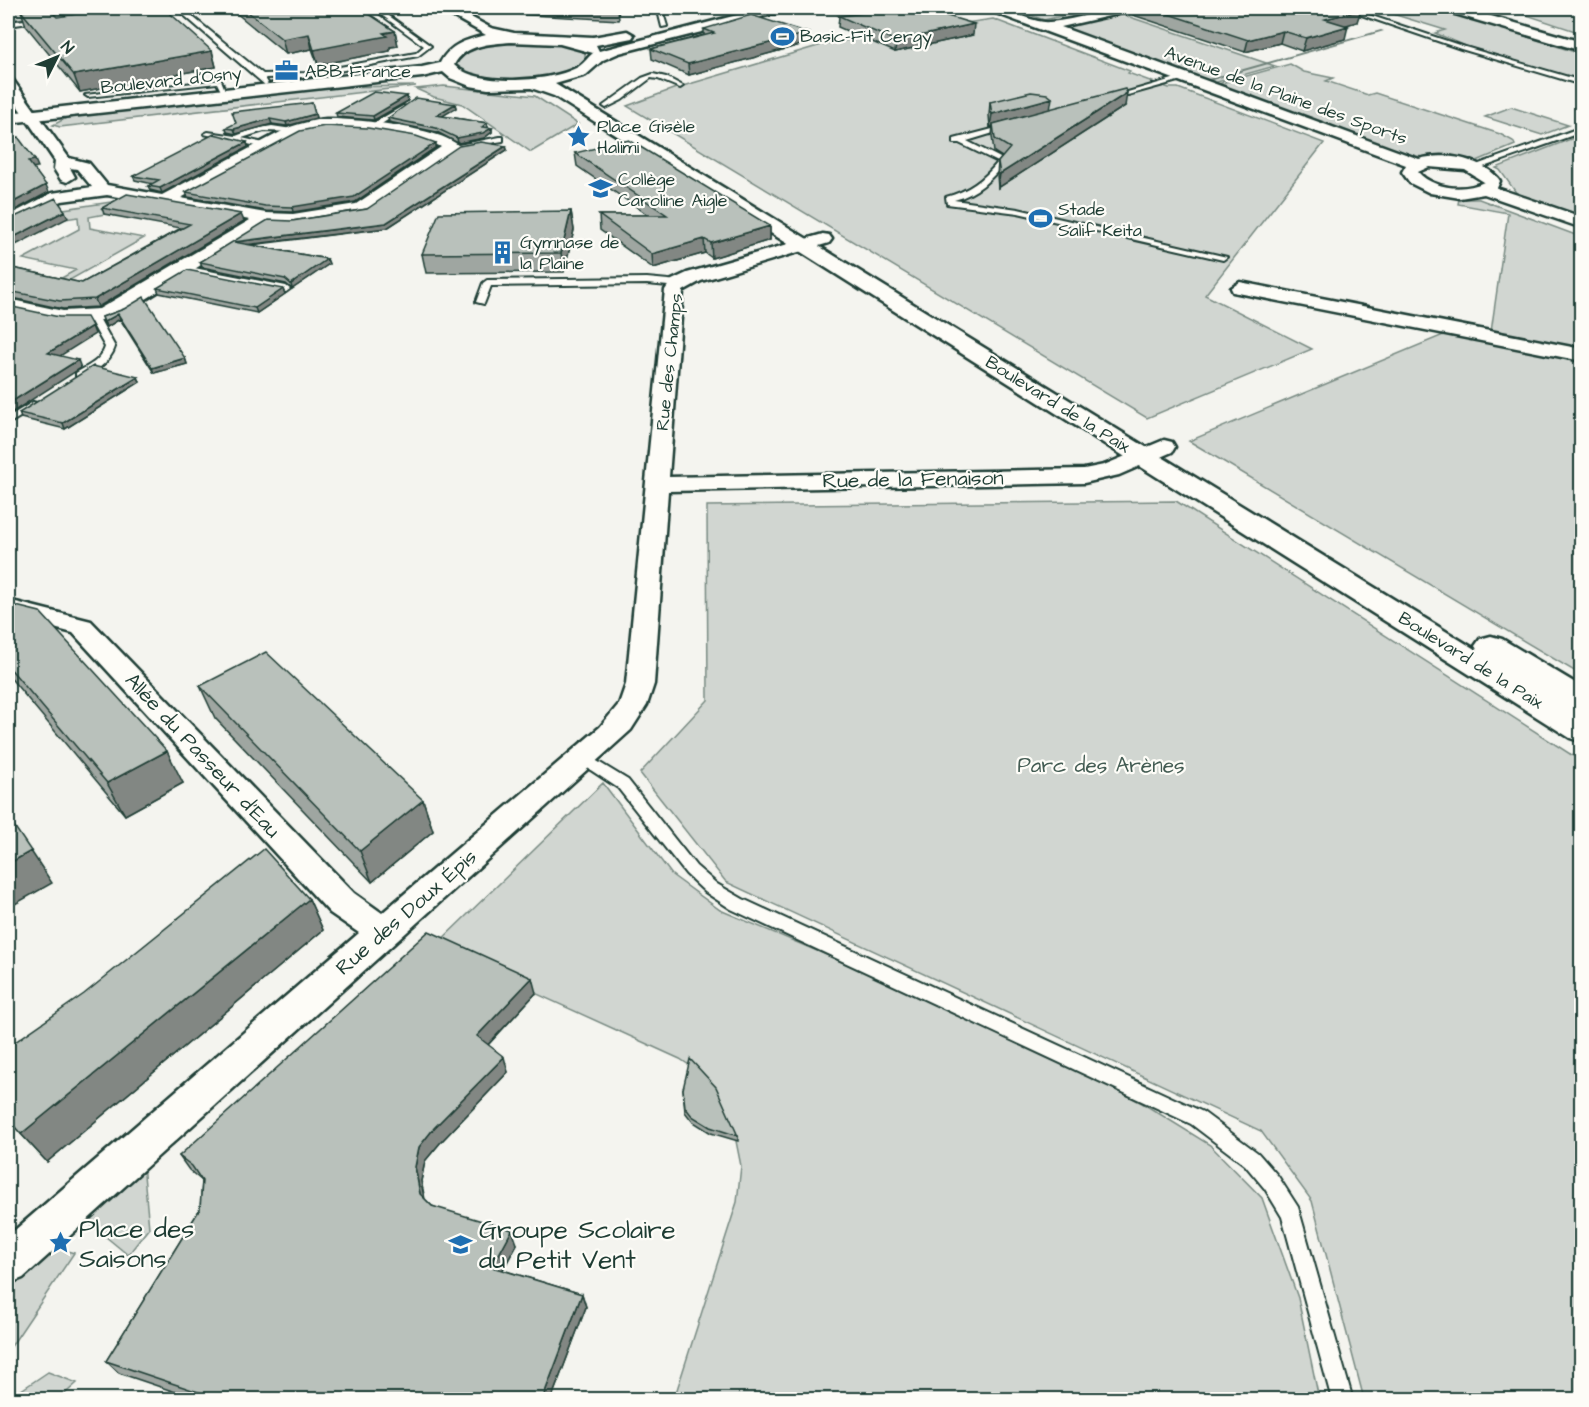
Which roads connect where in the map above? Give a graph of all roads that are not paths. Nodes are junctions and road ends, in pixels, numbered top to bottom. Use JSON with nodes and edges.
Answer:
{"nodes":[{"id":1,"x":375,"y":8,"type":"edge"},
{"id":2,"x":445,"y":8,"type":"edge"},
{"id":3,"x":652,"y":8,"type":"edge"},
{"id":4,"x":740,"y":8,"type":"edge"},
{"id":5,"x":779,"y":8,"type":"edge"},
{"id":6,"x":975,"y":8,"type":"edge"},
{"id":7,"x":988,"y":8,"type":"edge"},
{"id":8,"x":1127,"y":8,"type":"edge"},
{"id":9,"x":1344,"y":8,"type":"edge"},
{"id":10,"x":1450,"y":8,"type":"edge"},
{"id":11,"x":1460,"y":8,"type":"edge"},
{"id":12,"x":1476,"y":8,"type":"edge"},
{"id":13,"x":1494,"y":8,"type":"edge"},
{"id":14,"x":181,"y":9,"type":"dead end"},
{"id":15,"x":674,"y":9,"type":"edge"},
{"id":16,"x":54,"y":18,"type":"edge"},
{"id":17,"x":662,"y":19,"type":"junction"},
{"id":18,"x":8,"y":24,"type":"edge"},
{"id":19,"x":1043,"y":28,"type":"junction"},
{"id":20,"x":456,"y":34,"type":"dead end"},
{"id":21,"x":517,"y":37,"type":"junction"},
{"id":22,"x":1581,"y":39,"type":"edge"},
{"id":23,"x":571,"y":40,"type":"junction"},
{"id":24,"x":1581,"y":47,"type":"edge"},
{"id":25,"x":456,"y":52,"type":"junction"},
{"id":26,"x":596,"y":59,"type":"junction"},
{"id":27,"x":446,"y":66,"type":"junction"},
{"id":28,"x":576,"y":74,"type":"junction"},
{"id":29,"x":1183,"y":78,"type":"junction"},
{"id":30,"x":468,"y":80,"type":"junction"},
{"id":31,"x":264,"y":82,"type":"junction"},
{"id":32,"x":8,"y":83,"type":"edge"},
{"id":33,"x":532,"y":83,"type":"junction"},
{"id":34,"x":1581,"y":83,"type":"edge"},
{"id":35,"x":304,"y":85,"type":"junction"},
{"id":36,"x":680,"y":86,"type":"dead end"},
{"id":37,"x":225,"y":94,"type":"junction"},
{"id":38,"x":88,"y":95,"type":"edge"},
{"id":39,"x":1103,"y":100,"type":"edge"},
{"id":40,"x":412,"y":103,"type":"edge"},
{"id":41,"x":606,"y":106,"type":"junction"},
{"id":42,"x":30,"y":115,"type":"junction"},
{"id":43,"x":8,"y":118,"type":"edge"},
{"id":44,"x":1013,"y":125,"type":"edge"},
{"id":45,"x":369,"y":128,"type":"junction"},
{"id":46,"x":1581,"y":129,"type":"edge"},
{"id":47,"x":295,"y":130,"type":"junction"},
{"id":48,"x":208,"y":134,"type":"edge"},
{"id":49,"x":237,"y":138,"type":"junction"},
{"id":50,"x":500,"y":139,"type":"dead end"},
{"id":51,"x":265,"y":146,"type":"junction"},
{"id":52,"x":452,"y":147,"type":"junction"},
{"id":53,"x":63,"y":161,"type":"junction"},
{"id":54,"x":1418,"y":164,"type":"junction"},
{"id":55,"x":1472,"y":168,"type":"junction"},
{"id":56,"x":1486,"y":189,"type":"junction"},
{"id":57,"x":103,"y":191,"type":"junction"},
{"id":58,"x":78,"y":194,"type":"junction"},
{"id":59,"x":165,"y":200,"type":"junction"},
{"id":60,"x":266,"y":218,"type":"junction"},
{"id":61,"x":8,"y":222,"type":"edge"},
{"id":62,"x":1581,"y":224,"type":"edge"},
{"id":63,"x":813,"y":241,"type":"junction"},
{"id":64,"x":1223,"y":257,"type":"dead end"},
{"id":65,"x":184,"y":269,"type":"junction"},
{"id":66,"x":678,"y":284,"type":"junction"},
{"id":67,"x":1240,"y":288,"type":"dead end"},
{"id":68,"x":286,"y":289,"type":"edge"},
{"id":69,"x":481,"y":302,"type":"dead end"},
{"id":70,"x":10,"y":308,"type":"edge"},
{"id":71,"x":94,"y":318,"type":"junction"},
{"id":72,"x":1581,"y":355,"type":"edge"},
{"id":73,"x":67,"y":383,"type":"edge"},
{"id":74,"x":47,"y":396,"type":"edge"},
{"id":75,"x":8,"y":421,"type":"edge"},
{"id":76,"x":1154,"y":452,"type":"junction"},
{"id":77,"x":657,"y":484,"type":"junction"},
{"id":78,"x":8,"y":608,"type":"edge"},
{"id":79,"x":1581,"y":702,"type":"edge"},
{"id":80,"x":1581,"y":730,"type":"edge"},
{"id":81,"x":582,"y":757,"type":"junction"},
{"id":82,"x":383,"y":932,"type":"junction"},
{"id":83,"x":8,"y":1263,"type":"edge"},
{"id":84,"x":1343,"y":1400,"type":"edge"}],
"edges":[{"from":1,"to":31,"type":"lane"},
{"from":2,"to":21,"type":"main road"},
{"from":3,"to":17,"type":"lane"},
{"from":4,"to":17,"type":"main road"},
{"from":5,"to":26,"type":"main road"},
{"from":6,"to":19,"type":"street","name":"Avenue de la Plaine des Sports"},
{"from":7,"to":19,"type":"street","name":"Avenue de la Plaine des Sports"},
{"from":8,"to":19,"type":"street"},
{"from":9,"to":34,"type":"lane"},
{"from":10,"to":24,"type":"main road"},
{"from":11,"to":24,"type":"main road"},
{"from":12,"to":22,"type":"main road"},
{"from":13,"to":22,"type":"main road"},
{"from":14,"to":31,"type":"lane"},
{"from":15,"to":17,"type":"lane"},
{"from":16,"to":18,"type":"lane"},
{"from":17,"to":23,"type":"main road"},
{"from":19,"to":29,"type":"street","name":"Avenue de la Plaine des Sports"},
{"from":20,"to":25,"type":"main road"},
{"from":21,"to":23,"type":"main road"},
{"from":21,"to":25,"type":"main road"},
{"from":23,"to":26,"type":"main road"},
{"from":25,"to":27,"type":"main road"},
{"from":26,"to":28,"type":"main road"},
{"from":27,"to":30,"type":"main road"},
{"from":27,"to":35,"type":"main road","name":"Boulevard d'Osny"},
{"from":28,"to":33,"type":"main road"},
{"from":28,"to":41,"type":"main road","name":"Boulevard de la Paix"},
{"from":29,"to":39,"type":"lane"},
{"from":29,"to":54,"type":"street","name":"Avenue de la Plaine des Sports"},
{"from":30,"to":33,"type":"main road","name":"Boulevard d'Osny"},
{"from":30,"to":35,"type":"main road","name":"Boulevard d'Osny"},
{"from":31,"to":35,"type":"main road","name":"Boulevard d'Osny"},
{"from":31,"to":37,"type":"main road","name":"Boulevard d'Osny"},
{"from":32,"to":42,"type":"street"},
{"from":33,"to":63,"type":"main road","name":"Boulevard de la Paix"},
{"from":36,"to":41,"type":"lane"},
{"from":37,"to":38,"type":"lane"},
{"from":37,"to":42,"type":"main road","name":"Boulevard d'Osny"},
{"from":40,"to":45,"type":"lane"},
{"from":41,"to":63,"type":"main road","name":"Boulevard de la Paix"},
{"from":42,"to":43,"type":"main road","name":"Boulevard d'Osny"},
{"from":42,"to":53,"type":"street"},
{"from":44,"to":64,"type":"lane"},
{"from":45,"to":47,"type":"street"},
{"from":45,"to":52,"type":"street"},
{"from":46,"to":55,"type":"lane"},
{"from":47,"to":49,"type":"lane"},
{"from":47,"to":51,"type":"street"},
{"from":48,"to":49,"type":"lane"},
{"from":49,"to":51,"type":"lane"},
{"from":50,"to":52,"type":"lane"},
{"from":51,"to":59,"type":"street"},
{"from":52,"to":60,"type":"street"},
{"from":53,"to":57,"type":"street"},
{"from":53,"to":58,"type":"street"},
{"from":54,"to":55,"type":"street","name":"Avenue de la Plaine des Sports"},
{"from":54,"to":56,"type":"street","name":"Avenue de la Plaine des Sports"},
{"from":55,"to":56,"type":"street"},
{"from":56,"to":62,"type":"street","name":"Avenue de la Plaine des Sports"},
{"from":57,"to":58,"type":"street"},
{"from":57,"to":59,"type":"street"},
{"from":58,"to":61,"type":"street"},
{"from":59,"to":60,"type":"street"},
{"from":60,"to":65,"type":"street"},
{"from":63,"to":66,"type":"street","name":"Rue des Champs"},
{"from":63,"to":76,"type":"main road","name":"Boulevard de la Paix"},
{"from":65,"to":68,"type":"lane"},
{"from":65,"to":71,"type":"street"},
{"from":66,"to":69,"type":"lane"},
{"from":66,"to":77,"type":"street","name":"Rue des Champs"},
{"from":67,"to":72,"type":"street"},
{"from":70,"to":71,"type":"street"},
{"from":71,"to":73,"type":"lane"},
{"from":74,"to":75,"type":"lane"},
{"from":76,"to":77,"type":"street","name":"Rue de la Fenaison"},
{"from":76,"to":79,"type":"main road","name":"Boulevard de la Paix"},
{"from":76,"to":80,"type":"main road","name":"Boulevard de la Paix"},
{"from":77,"to":81,"type":"street","name":"Rue des Doux Épis"},
{"from":78,"to":82,"type":"street","name":"Allée du Passeur d'Eau"},
{"from":81,"to":82,"type":"street","name":"Rue des Doux Épis"},
{"from":81,"to":84,"type":"lane"},
{"from":82,"to":83,"type":"street","name":"Rue des Doux Épis"}]}
